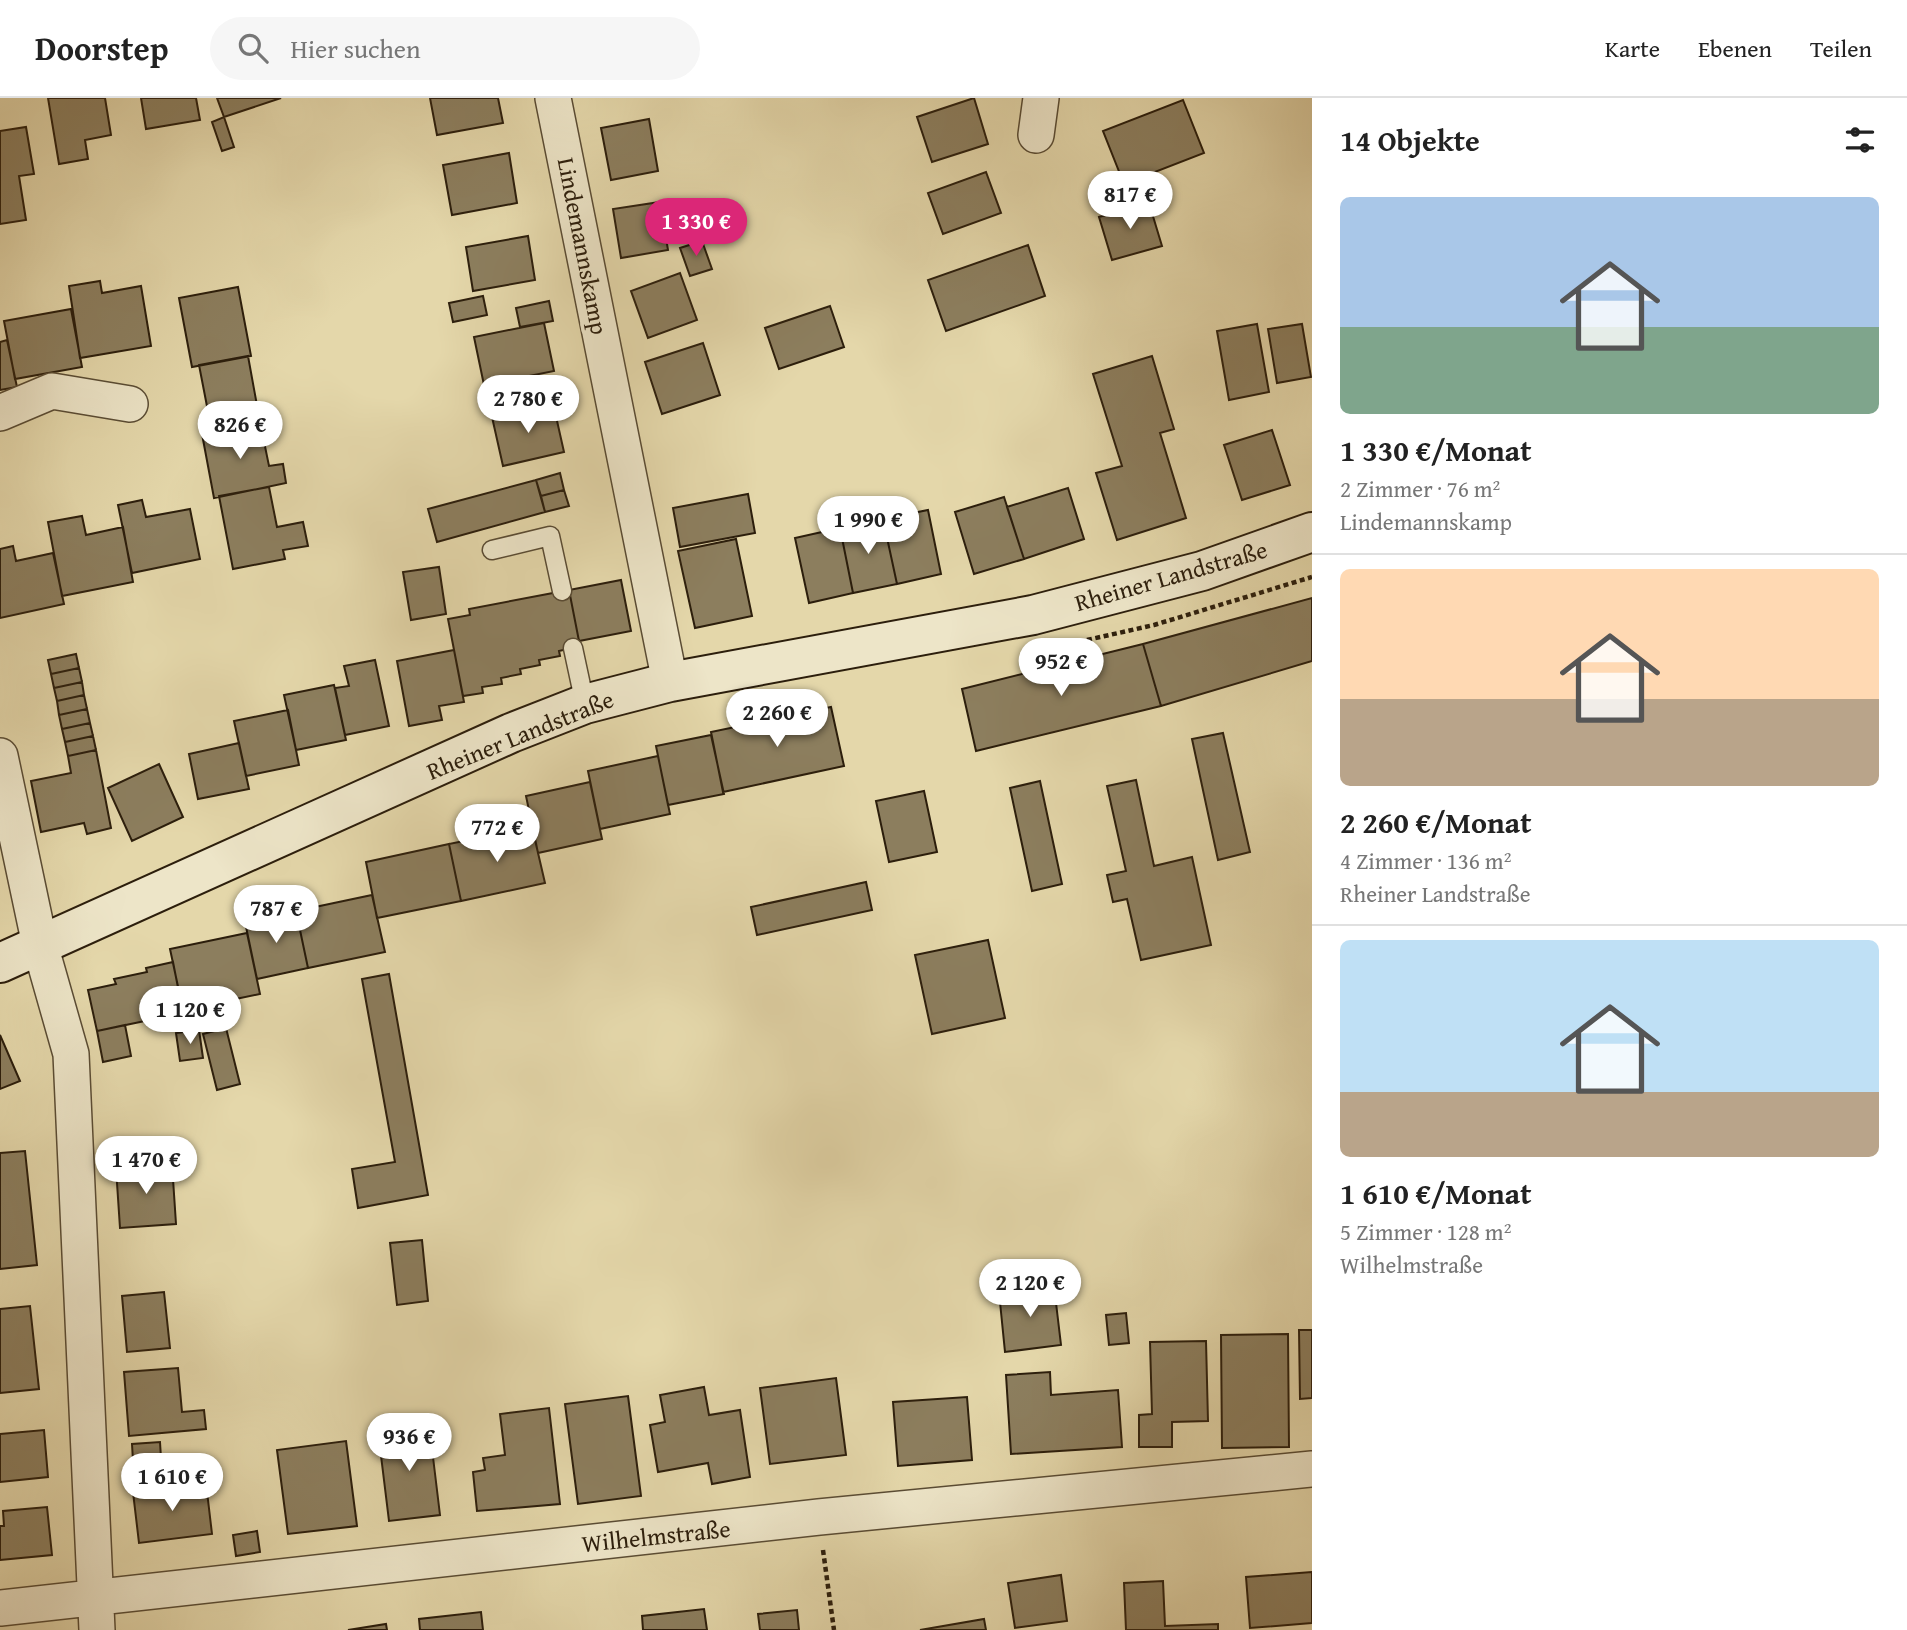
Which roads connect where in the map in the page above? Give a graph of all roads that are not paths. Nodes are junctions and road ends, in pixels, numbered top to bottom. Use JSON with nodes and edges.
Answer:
{"nodes":[{"id":1,"x":554,"y":98,"type":"edge"},
{"id":2,"x":1041,"y":98,"type":"edge"},
{"id":3,"x":1036,"y":135,"type":"dead end"},
{"id":4,"x":130,"y":404,"type":"dead end"},
{"id":5,"x":0,"y":413,"type":"edge"},
{"id":6,"x":1312,"y":532,"type":"edge"},
{"id":7,"x":492,"y":550,"type":"dead end"},
{"id":8,"x":562,"y":591,"type":"dead end"},
{"id":9,"x":573,"y":648,"type":"dead end"},
{"id":10,"x":670,"y":682,"type":"junction"},
{"id":11,"x":585,"y":704,"type":"junction"},
{"id":12,"x":0,"y":756,"type":"edge"},
{"id":13,"x":40,"y":945,"type":"junction"},
{"id":14,"x":0,"y":963,"type":"edge"},
{"id":15,"x":1312,"y":1469,"type":"edge"},
{"id":16,"x":0,"y":1608,"type":"edge"},
{"id":17,"x":97,"y":1614,"type":"edge"}],
"edges":[{"from":1,"to":10,"type":"street","name":"Lindemannskamp"},
{"from":2,"to":3,"type":"street"},
{"from":4,"to":5,"type":"street"},
{"from":6,"to":10,"type":"street","name":"Rheiner Landstraße"},
{"from":7,"to":8,"type":"lane"},
{"from":9,"to":11,"type":"lane"},
{"from":10,"to":11,"type":"street","name":"Rheiner Landstraße"},
{"from":11,"to":13,"type":"street","name":"Rheiner Landstraße"},
{"from":12,"to":13,"type":"street"},
{"from":13,"to":14,"type":"street","name":"Rheiner Landstraße"},
{"from":13,"to":17,"type":"street"},
{"from":15,"to":17,"type":"street","name":"Wilhelmstraße"},
{"from":16,"to":17,"type":"street","name":"Wilhelmstraße"}]}
